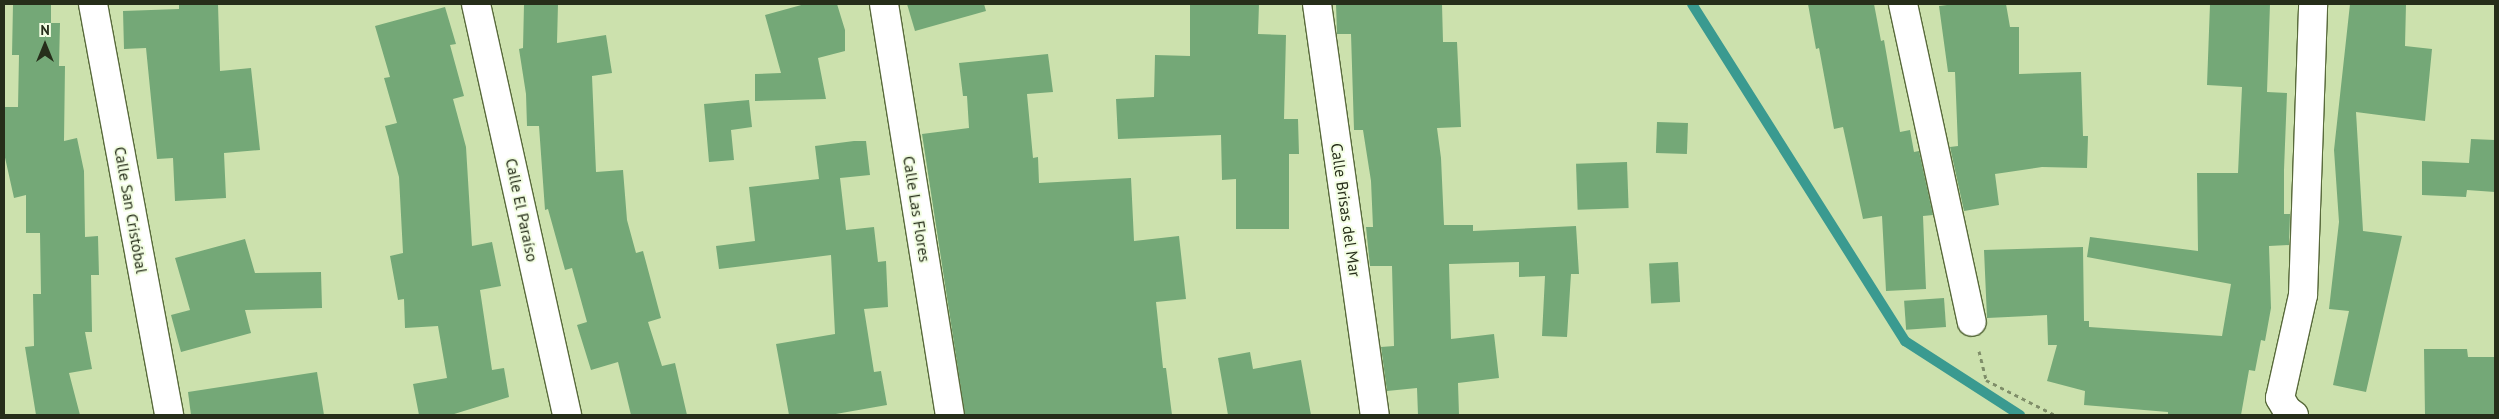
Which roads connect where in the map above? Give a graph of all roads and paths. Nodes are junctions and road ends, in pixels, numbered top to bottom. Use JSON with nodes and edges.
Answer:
{"nodes":[{"id":1,"x":93,"y":4,"type":"edge"},
{"id":2,"x":476,"y":4,"type":"edge"},
{"id":3,"x":884,"y":4,"type":"edge"},
{"id":4,"x":1317,"y":4,"type":"edge"},
{"id":5,"x":1903,"y":4,"type":"edge"},
{"id":6,"x":2314,"y":4,"type":"edge"},
{"id":7,"x":1972,"y":322,"type":"joint"},
{"id":8,"x":169,"y":415,"type":"edge"},
{"id":9,"x":567,"y":415,"type":"edge"},
{"id":10,"x":950,"y":415,"type":"edge"},
{"id":11,"x":1375,"y":415,"type":"edge"},
{"id":12,"x":2054,"y":415,"type":"edge"},
{"id":13,"x":2294,"y":415,"type":"edge"}],
"edges":[{"from":1,"to":8,"type":"street","name":"Calle San Cristóbal"},
{"from":2,"to":9,"type":"street","name":"Calle El Paraíso"},
{"from":3,"to":10,"type":"street","name":"Calle Las Flores"},
{"from":4,"to":11,"type":"street","name":"Calle Brisas del Mar"},
{"from":5,"to":7,"type":"street"},
{"from":6,"to":13,"type":"street"},
{"from":7,"to":12,"type":"path"}]}
